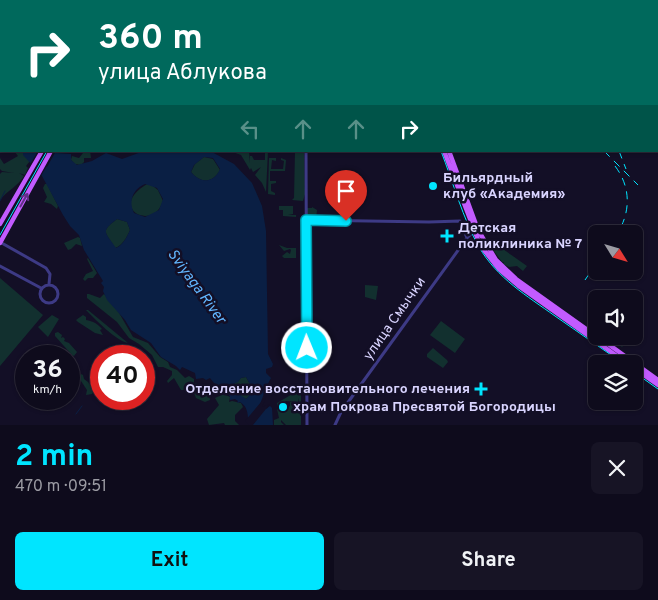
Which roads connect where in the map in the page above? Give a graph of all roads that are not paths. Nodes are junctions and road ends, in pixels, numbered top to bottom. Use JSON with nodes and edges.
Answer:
{"nodes":[{"id":1,"x":41,"y":152,"type":"edge"},
{"id":2,"x":50,"y":152,"type":"edge"},
{"id":3,"x":306,"y":152,"type":"edge"},
{"id":4,"x":444,"y":152,"type":"edge"},
{"id":5,"x":449,"y":152,"type":"edge"},
{"id":6,"x":306,"y":220,"type":"junction"},
{"id":7,"x":0,"y":224,"type":"edge"},
{"id":8,"x":476,"y":230,"type":"junction"},
{"id":9,"x":467,"y":238,"type":"junction"},
{"id":10,"x":0,"y":242,"type":"edge"},
{"id":11,"x":0,"y":266,"type":"edge"},
{"id":12,"x":49,"y":284,"type":"junction"},
{"id":13,"x":41,"y":288,"type":"junction"},
{"id":14,"x":588,"y":332,"type":"edge"},
{"id":15,"x":605,"y":345,"type":"edge"},
{"id":16,"x":606,"y":345,"type":"edge"},
{"id":17,"x":617,"y":355,"type":"edge"},
{"id":18,"x":643,"y":374,"type":"edge"},
{"id":19,"x":658,"y":380,"type":"edge"},
{"id":20,"x":658,"y":385,"type":"edge"},
{"id":21,"x":307,"y":425,"type":"edge"},
{"id":22,"x":335,"y":425,"type":"edge"}],
"edges":[{"from":1,"to":7,"type":"main road"},
{"from":10,"to":2,"type":"main road","one_way":true},
{"from":3,"to":6,"type":"street"},
{"from":4,"to":8,"type":"main road"},
{"from":5,"to":8,"type":"main road"},
{"from":6,"to":9,"type":"street"},
{"from":6,"to":21,"type":"street"},
{"from":8,"to":9,"type":"street","name":"улица Смычки"},
{"from":8,"to":14,"type":"main road"},
{"from":9,"to":22,"type":"street","name":"улица Смычки"},
{"from":10,"to":12,"type":"street"},
{"from":11,"to":13,"type":"street"},
{"from":12,"to":13,"type":"street"},
{"from":12,"to":13,"type":"street"},
{"from":15,"to":17,"type":"main road"},
{"from":16,"to":19,"type":"main road"},
{"from":18,"to":20,"type":"main road"}]}
